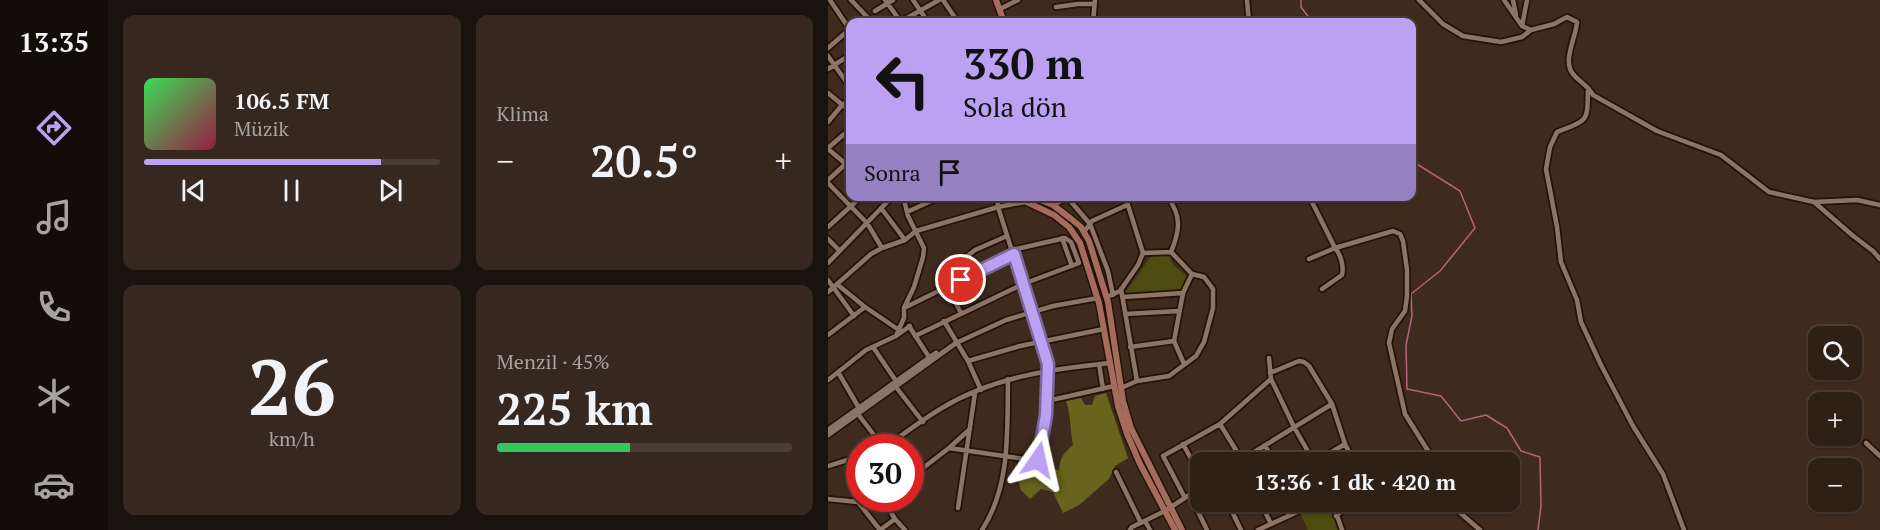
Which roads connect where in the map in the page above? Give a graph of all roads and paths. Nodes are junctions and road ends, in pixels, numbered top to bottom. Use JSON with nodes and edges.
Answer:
{"nodes":[{"id":1,"x":830,"y":0,"type":"edge"},
{"id":2,"x":851,"y":0,"type":"edge"},
{"id":3,"x":893,"y":0,"type":"edge"},
{"id":4,"x":913,"y":0,"type":"edge"},
{"id":5,"x":941,"y":0,"type":"edge"},
{"id":6,"x":996,"y":0,"type":"edge"},
{"id":7,"x":1247,"y":0,"type":"edge"},
{"id":8,"x":1504,"y":0,"type":"edge"},
{"id":9,"x":1513,"y":0,"type":"edge"},
{"id":10,"x":1527,"y":0,"type":"edge"},
{"id":11,"x":1015,"y":1,"type":"edge"},
{"id":12,"x":1420,"y":1,"type":"edge"},
{"id":13,"x":886,"y":2,"type":"edge"},
{"id":14,"x":1095,"y":2,"type":"edge"},
{"id":15,"x":1056,"y":7,"type":"dead end"},
{"id":16,"x":1000,"y":9,"type":"junction"},
{"id":17,"x":920,"y":10,"type":"junction"},
{"id":18,"x":876,"y":11,"type":"dead end"},
{"id":19,"x":867,"y":16,"type":"joint"},
{"id":20,"x":864,"y":18,"type":"edge"},
{"id":21,"x":898,"y":18,"type":"edge"},
{"id":22,"x":907,"y":18,"type":"edge"},
{"id":23,"x":925,"y":18,"type":"edge"},
{"id":24,"x":955,"y":18,"type":"edge"},
{"id":25,"x":1003,"y":18,"type":"edge"},
{"id":26,"x":1093,"y":18,"type":"edge"},
{"id":27,"x":1249,"y":18,"type":"edge"},
{"id":28,"x":1517,"y":19,"type":"junction"},
{"id":29,"x":846,"y":24,"type":"edge"},
{"id":30,"x":1522,"y":26,"type":"junction"},
{"id":31,"x":1531,"y":30,"type":"junction"},
{"id":32,"x":846,"y":33,"type":"edge"},
{"id":33,"x":828,"y":48,"type":"edge"},
{"id":34,"x":828,"y":56,"type":"edge"},
{"id":35,"x":846,"y":57,"type":"edge"},
{"id":36,"x":834,"y":64,"type":"junction"},
{"id":37,"x":828,"y":69,"type":"edge"},
{"id":38,"x":846,"y":81,"type":"edge"},
{"id":39,"x":1588,"y":86,"type":"junction"},
{"id":40,"x":828,"y":93,"type":"edge"},
{"id":41,"x":846,"y":102,"type":"edge"},
{"id":42,"x":842,"y":105,"type":"junction"},
{"id":43,"x":846,"y":108,"type":"edge"},
{"id":44,"x":828,"y":122,"type":"edge"},
{"id":45,"x":846,"y":132,"type":"edge"},
{"id":46,"x":828,"y":148,"type":"edge"},
{"id":47,"x":846,"y":161,"type":"edge"},
{"id":48,"x":846,"y":164,"type":"edge"},
{"id":49,"x":828,"y":182,"type":"edge"},
{"id":50,"x":857,"y":201,"type":"edge"},
{"id":51,"x":888,"y":201,"type":"edge"},
{"id":52,"x":904,"y":201,"type":"edge"},
{"id":53,"x":931,"y":201,"type":"edge"},
{"id":54,"x":997,"y":201,"type":"edge"},
{"id":55,"x":1020,"y":201,"type":"edge"},
{"id":56,"x":1031,"y":201,"type":"edge"},
{"id":57,"x":1035,"y":201,"type":"edge"},
{"id":58,"x":1061,"y":201,"type":"edge"},
{"id":59,"x":1071,"y":201,"type":"edge"},
{"id":60,"x":1125,"y":201,"type":"edge"},
{"id":61,"x":1170,"y":201,"type":"edge"},
{"id":62,"x":1312,"y":201,"type":"edge"},
{"id":63,"x":1814,"y":202,"type":"junction"},
{"id":64,"x":1127,"y":205,"type":"junction"},
{"id":65,"x":1880,"y":205,"type":"edge"},
{"id":66,"x":1053,"y":206,"type":"junction"},
{"id":67,"x":850,"y":207,"type":"junction"},
{"id":68,"x":998,"y":207,"type":"junction"},
{"id":69,"x":881,"y":208,"type":"junction"},
{"id":70,"x":907,"y":212,"type":"junction"},
{"id":71,"x":867,"y":223,"type":"junction"},
{"id":72,"x":1090,"y":224,"type":"junction"},
{"id":73,"x":828,"y":227,"type":"edge"},
{"id":74,"x":916,"y":231,"type":"junction"},
{"id":75,"x":1084,"y":232,"type":"junction"},
{"id":76,"x":1007,"y":236,"type":"junction"},
{"id":77,"x":828,"y":239,"type":"edge"},
{"id":78,"x":905,"y":240,"type":"junction"},
{"id":79,"x":882,"y":248,"type":"junction"},
{"id":80,"x":1335,"y":248,"type":"junction"},
{"id":81,"x":840,"y":251,"type":"junction"},
{"id":82,"x":1013,"y":252,"type":"junction"},
{"id":83,"x":1171,"y":252,"type":"junction"},
{"id":84,"x":1143,"y":253,"type":"junction"},
{"id":85,"x":1309,"y":259,"type":"dead end"},
{"id":86,"x":1880,"y":259,"type":"edge"},
{"id":87,"x":828,"y":263,"type":"edge"},
{"id":88,"x":957,"y":264,"type":"dead end"},
{"id":89,"x":1192,"y":274,"type":"junction"},
{"id":90,"x":828,"y":280,"type":"edge"},
{"id":91,"x":1023,"y":284,"type":"junction"},
{"id":92,"x":836,"y":286,"type":"junction"},
{"id":93,"x":947,"y":287,"type":"junction"},
{"id":94,"x":1121,"y":289,"type":"junction"},
{"id":95,"x":1322,"y":289,"type":"dead end"},
{"id":96,"x":828,"y":292,"type":"edge"},
{"id":97,"x":1183,"y":294,"type":"junction"},
{"id":98,"x":1110,"y":296,"type":"junction"},
{"id":99,"x":1123,"y":297,"type":"junction"},
{"id":100,"x":1098,"y":298,"type":"junction"},
{"id":101,"x":865,"y":307,"type":"junction"},
{"id":102,"x":904,"y":308,"type":"junction"},
{"id":103,"x":1179,"y":311,"type":"junction"},
{"id":104,"x":1032,"y":312,"type":"junction"},
{"id":105,"x":961,"y":314,"type":"junction"},
{"id":106,"x":1125,"y":314,"type":"junction"},
{"id":107,"x":854,"y":316,"type":"junction"},
{"id":108,"x":904,"y":318,"type":"junction"},
{"id":109,"x":944,"y":321,"type":"junction"},
{"id":110,"x":910,"y":326,"type":"junction"},
{"id":111,"x":899,"y":330,"type":"junction"},
{"id":112,"x":1104,"y":330,"type":"junction"},
{"id":113,"x":828,"y":335,"type":"edge"},
{"id":114,"x":896,"y":336,"type":"junction"},
{"id":115,"x":915,"y":336,"type":"junction"},
{"id":116,"x":1041,"y":341,"type":"junction"},
{"id":117,"x":1174,"y":341,"type":"junction"},
{"id":118,"x":956,"y":344,"type":"junction"},
{"id":119,"x":873,"y":347,"type":"junction"},
{"id":120,"x":1130,"y":347,"type":"junction"},
{"id":121,"x":929,"y":357,"type":"junction"},
{"id":122,"x":1269,"y":358,"type":"dead end"},
{"id":123,"x":968,"y":361,"type":"junction"},
{"id":124,"x":1110,"y":363,"type":"junction"},
{"id":125,"x":1099,"y":364,"type":"junction"},
{"id":126,"x":1184,"y":364,"type":"junction"},
{"id":127,"x":1048,"y":369,"type":"junction"},
{"id":128,"x":838,"y":372,"type":"junction"},
{"id":129,"x":1271,"y":376,"type":"junction"},
{"id":130,"x":828,"y":380,"type":"edge"},
{"id":131,"x":1008,"y":380,"type":"junction"},
{"id":132,"x":1137,"y":381,"type":"junction"},
{"id":133,"x":896,"y":384,"type":"junction"},
{"id":134,"x":1118,"y":387,"type":"junction"},
{"id":135,"x":1103,"y":389,"type":"junction"},
{"id":136,"x":981,"y":390,"type":"junction"},
{"id":137,"x":975,"y":393,"type":"junction"},
{"id":138,"x":1047,"y":401,"type":"junction"},
{"id":139,"x":1332,"y":404,"type":"junction"},
{"id":140,"x":859,"y":411,"type":"junction"},
{"id":141,"x":923,"y":422,"type":"junction"},
{"id":142,"x":1220,"y":424,"type":"junction"},
{"id":143,"x":1294,"y":427,"type":"junction"},
{"id":144,"x":970,"y":429,"type":"junction"},
{"id":145,"x":828,"y":430,"type":"edge"},
{"id":146,"x":875,"y":434,"type":"edge"},
{"id":147,"x":904,"y":434,"type":"edge"},
{"id":148,"x":828,"y":435,"type":"edge"},
{"id":149,"x":1866,"y":443,"type":"dead end"},
{"id":150,"x":1183,"y":444,"type":"junction"},
{"id":151,"x":1345,"y":444,"type":"junction"},
{"id":152,"x":1265,"y":445,"type":"junction"},
{"id":153,"x":949,"y":448,"type":"junction"},
{"id":154,"x":968,"y":451,"type":"junction"},
{"id":155,"x":1236,"y":452,"type":"edge"},
{"id":156,"x":1254,"y":452,"type":"edge"},
{"id":157,"x":1269,"y":452,"type":"edge"},
{"id":158,"x":1308,"y":452,"type":"edge"},
{"id":159,"x":1331,"y":452,"type":"edge"},
{"id":160,"x":1349,"y":452,"type":"edge"},
{"id":161,"x":1429,"y":452,"type":"edge"},
{"id":162,"x":1880,"y":456,"type":"edge"},
{"id":163,"x":1006,"y":457,"type":"junction"},
{"id":164,"x":1190,"y":457,"type":"edge"},
{"id":165,"x":846,"y":460,"type":"edge"},
{"id":166,"x":828,"y":466,"type":"edge"},
{"id":167,"x":924,"y":467,"type":"edge"},
{"id":168,"x":1116,"y":472,"type":"dead end"},
{"id":169,"x":1190,"y":494,"type":"edge"},
{"id":170,"x":1187,"y":496,"type":"junction"},
{"id":171,"x":828,"y":499,"type":"edge"},
{"id":172,"x":846,"y":501,"type":"edge"},
{"id":173,"x":958,"y":508,"type":"dead end"},
{"id":174,"x":1167,"y":509,"type":"junction"},
{"id":175,"x":866,"y":512,"type":"edge"},
{"id":176,"x":891,"y":512,"type":"edge"},
{"id":177,"x":1232,"y":512,"type":"edge"},
{"id":178,"x":1265,"y":512,"type":"edge"},
{"id":179,"x":1297,"y":512,"type":"edge"},
{"id":180,"x":1335,"y":512,"type":"edge"},
{"id":181,"x":1341,"y":512,"type":"edge"},
{"id":182,"x":1459,"y":512,"type":"edge"},
{"id":183,"x":1336,"y":516,"type":"junction"},
{"id":184,"x":894,"y":519,"type":"junction"},
{"id":185,"x":1143,"y":522,"type":"junction"},
{"id":186,"x":1271,"y":524,"type":"junction"},
{"id":187,"x":880,"y":530,"type":"edge"},
{"id":188,"x":905,"y":530,"type":"edge"},
{"id":189,"x":982,"y":530,"type":"edge"},
{"id":190,"x":1131,"y":530,"type":"edge"},
{"id":191,"x":1150,"y":530,"type":"edge"},
{"id":192,"x":1175,"y":530,"type":"edge"},
{"id":193,"x":1182,"y":530,"type":"edge"},
{"id":194,"x":1207,"y":530,"type":"edge"},
{"id":195,"x":1240,"y":530,"type":"edge"},
{"id":196,"x":1258,"y":530,"type":"edge"},
{"id":197,"x":1342,"y":530,"type":"edge"},
{"id":198,"x":1480,"y":530,"type":"edge"},
{"id":199,"x":1684,"y":530,"type":"edge"}],
"edges":[{"from":1,"to":29,"type":"street"},
{"from":2,"to":19,"type":"street"},
{"from":3,"to":13,"type":"street"},
{"from":4,"to":17,"type":"street"},
{"from":5,"to":17,"type":"street"},
{"from":5,"to":24,"type":"street"},
{"from":6,"to":16,"type":"main road"},
{"from":7,"to":27,"type":"street"},
{"from":8,"to":28,"type":"street"},
{"from":9,"to":28,"type":"street"},
{"from":10,"to":30,"type":"street"},
{"from":11,"to":16,"type":"street"},
{"from":12,"to":31,"type":"street"},
{"from":13,"to":18,"type":"street"},
{"from":13,"to":21,"type":"street"},
{"from":14,"to":15,"type":"street"},
{"from":14,"to":26,"type":"street"},
{"from":16,"to":25,"type":"main road"},
{"from":17,"to":22,"type":"street"},
{"from":17,"to":23,"type":"street"},
{"from":19,"to":20,"type":"street"},
{"from":28,"to":30,"type":"street"},
{"from":30,"to":31,"type":"street"},
{"from":31,"to":39,"type":"street"},
{"from":32,"to":33,"type":"street"},
{"from":34,"to":36,"type":"street"},
{"from":35,"to":36,"type":"street"},
{"from":36,"to":37,"type":"street"},
{"from":36,"to":38,"type":"street"},
{"from":39,"to":63,"type":"street"},
{"from":39,"to":199,"type":"street"},
{"from":40,"to":42,"type":"street"},
{"from":41,"to":42,"type":"street"},
{"from":42,"to":43,"type":"street"},
{"from":42,"to":44,"type":"street"},
{"from":45,"to":46,"type":"street"},
{"from":46,"to":47,"type":"street"},
{"from":48,"to":49,"type":"street"},
{"from":49,"to":67,"type":"street"},
{"from":50,"to":67,"type":"street"},
{"from":51,"to":69,"type":"street"},
{"from":52,"to":70,"type":"street"},
{"from":53,"to":70,"type":"street"},
{"from":54,"to":68,"type":"street"},
{"from":55,"to":68,"type":"street"},
{"from":56,"to":100,"type":"main road"},
{"from":57,"to":66,"type":"main road"},
{"from":58,"to":66,"type":"street"},
{"from":59,"to":72,"type":"street"},
{"from":60,"to":64,"type":"street"},
{"from":61,"to":83,"type":"street"},
{"from":62,"to":80,"type":"street"},
{"from":63,"to":65,"type":"street"},
{"from":63,"to":86,"type":"street"},
{"from":64,"to":72,"type":"street"},
{"from":64,"to":84,"type":"street"},
{"from":66,"to":75,"type":"main road"},
{"from":67,"to":71,"type":"street"},
{"from":67,"to":73,"type":"street"},
{"from":68,"to":74,"type":"street"},
{"from":68,"to":76,"type":"street"},
{"from":69,"to":71,"type":"street"},
{"from":69,"to":78,"type":"street"},
{"from":70,"to":74,"type":"street"},
{"from":71,"to":79,"type":"street"},
{"from":71,"to":81,"type":"street"},
{"from":72,"to":75,"type":"street"},
{"from":72,"to":98,"type":"street"},
{"from":74,"to":78,"type":"street"},
{"from":74,"to":102,"type":"street"},
{"from":75,"to":98,"type":"main road"},
{"from":76,"to":82,"type":"street"},
{"from":76,"to":88,"type":"street"},
{"from":77,"to":81,"type":"street"},
{"from":78,"to":79,"type":"street"},
{"from":79,"to":92,"type":"street"},
{"from":80,"to":85,"type":"street"},
{"from":80,"to":95,"type":"street"},
{"from":80,"to":161,"type":"street"},
{"from":81,"to":87,"type":"street"},
{"from":82,"to":91,"type":"street"},
{"from":82,"to":91,"type":"street"},
{"from":82,"to":93,"type":"street"},
{"from":83,"to":84,"type":"street"},
{"from":83,"to":89,"type":"street"},
{"from":84,"to":94,"type":"street"},
{"from":89,"to":97,"type":"street"},
{"from":89,"to":126,"type":"street"},
{"from":90,"to":92,"type":"street"},
{"from":91,"to":104,"type":"street"},
{"from":91,"to":105,"type":"street"},
{"from":92,"to":96,"type":"street"},
{"from":92,"to":101,"type":"street"},
{"from":92,"to":107,"type":"street"},
{"from":93,"to":102,"type":"street"},
{"from":93,"to":105,"type":"street"},
{"from":94,"to":98,"type":"street"},
{"from":94,"to":99,"type":"street"},
{"from":97,"to":99,"type":"street"},
{"from":97,"to":103,"type":"street"},
{"from":98,"to":134,"type":"main road"},
{"from":99,"to":106,"type":"street"},
{"from":100,"to":104,"type":"street"},
{"from":100,"to":112,"type":"main road"},
{"from":101,"to":107,"type":"street"},
{"from":101,"to":111,"type":"street"},
{"from":102,"to":108,"type":"street"},
{"from":103,"to":106,"type":"street"},
{"from":103,"to":117,"type":"street"},
{"from":104,"to":116,"type":"street"},
{"from":104,"to":118,"type":"street"},
{"from":105,"to":109,"type":"street"},
{"from":106,"to":120,"type":"street"},
{"from":107,"to":113,"type":"street"},
{"from":108,"to":110,"type":"street"},
{"from":108,"to":111,"type":"street"},
{"from":109,"to":115,"type":"street"},
{"from":109,"to":118,"type":"street"},
{"from":110,"to":114,"type":"street"},
{"from":110,"to":115,"type":"street"},
{"from":111,"to":114,"type":"street"},
{"from":112,"to":116,"type":"street"},
{"from":112,"to":124,"type":"main road"},
{"from":114,"to":119,"type":"street"},
{"from":115,"to":121,"type":"street"},
{"from":116,"to":123,"type":"street"},
{"from":116,"to":127,"type":"street"},
{"from":117,"to":120,"type":"street"},
{"from":117,"to":126,"type":"street"},
{"from":118,"to":121,"type":"street"},
{"from":118,"to":123,"type":"street"},
{"from":118,"to":133,"type":"street"},
{"from":119,"to":128,"type":"street"},
{"from":119,"to":133,"type":"street"},
{"from":120,"to":132,"type":"street"},
{"from":121,"to":133,"type":"street"},
{"from":122,"to":129,"type":"street"},
{"from":123,"to":136,"type":"street"},
{"from":124,"to":125,"type":"street"},
{"from":124,"to":134,"type":"main road"},
{"from":125,"to":127,"type":"street"},
{"from":125,"to":135,"type":"street"},
{"from":126,"to":132,"type":"street"},
{"from":127,"to":131,"type":"street"},
{"from":127,"to":138,"type":"street"},
{"from":128,"to":130,"type":"street"},
{"from":128,"to":140,"type":"street"},
{"from":129,"to":139,"type":"street"},
{"from":129,"to":142,"type":"street"},
{"from":129,"to":143,"type":"street"},
{"from":131,"to":136,"type":"street"},
{"from":131,"to":163,"type":"street"},
{"from":132,"to":134,"type":"street"},
{"from":133,"to":140,"type":"street"},
{"from":133,"to":141,"type":"street"},
{"from":134,"to":135,"type":"street"},
{"from":134,"to":174,"type":"main road"},
{"from":135,"to":138,"type":"street"},
{"from":136,"to":137,"type":"street"},
{"from":137,"to":141,"type":"street"},
{"from":137,"to":144,"type":"street"},
{"from":138,"to":163,"type":"street"},
{"from":139,"to":143,"type":"street"},
{"from":139,"to":151,"type":"street"},
{"from":140,"to":145,"type":"street"},
{"from":140,"to":146,"type":"street"},
{"from":140,"to":148,"type":"street"},
{"from":141,"to":147,"type":"street"},
{"from":142,"to":150,"type":"street"},
{"from":142,"to":155,"type":"street"},
{"from":143,"to":152,"type":"street"},
{"from":143,"to":158,"type":"street"},
{"from":144,"to":153,"type":"street"},
{"from":144,"to":154,"type":"street"},
{"from":149,"to":162,"type":"street"},
{"from":150,"to":164,"type":"street"},
{"from":150,"to":170,"type":"street"},
{"from":151,"to":159,"type":"street"},
{"from":151,"to":160,"type":"street"},
{"from":152,"to":156,"type":"street"},
{"from":152,"to":157,"type":"street"},
{"from":153,"to":154,"type":"street"},
{"from":153,"to":167,"type":"street"},
{"from":154,"to":163,"type":"street"},
{"from":154,"to":173,"type":"street"},
{"from":163,"to":189,"type":"street"},
{"from":165,"to":166,"type":"street"},
{"from":168,"to":185,"type":"street"},
{"from":169,"to":170,"type":"street"},
{"from":170,"to":174,"type":"street"},
{"from":170,"to":194,"type":"street"},
{"from":171,"to":172,"type":"street"},
{"from":174,"to":185,"type":"street"},
{"from":174,"to":192,"type":"main road"},
{"from":174,"to":193,"type":"main road"},
{"from":175,"to":187,"type":"street"},
{"from":176,"to":184,"type":"street"},
{"from":177,"to":195,"type":"street"},
{"from":178,"to":186,"type":"street"},
{"from":179,"to":186,"type":"street"},
{"from":180,"to":183,"type":"street"},
{"from":181,"to":183,"type":"street"},
{"from":182,"to":198,"type":"street"},
{"from":183,"to":197,"type":"street"},
{"from":184,"to":187,"type":"street"},
{"from":184,"to":188,"type":"street"},
{"from":185,"to":190,"type":"street"},
{"from":185,"to":191,"type":"street"},
{"from":186,"to":196,"type":"street"}]}
